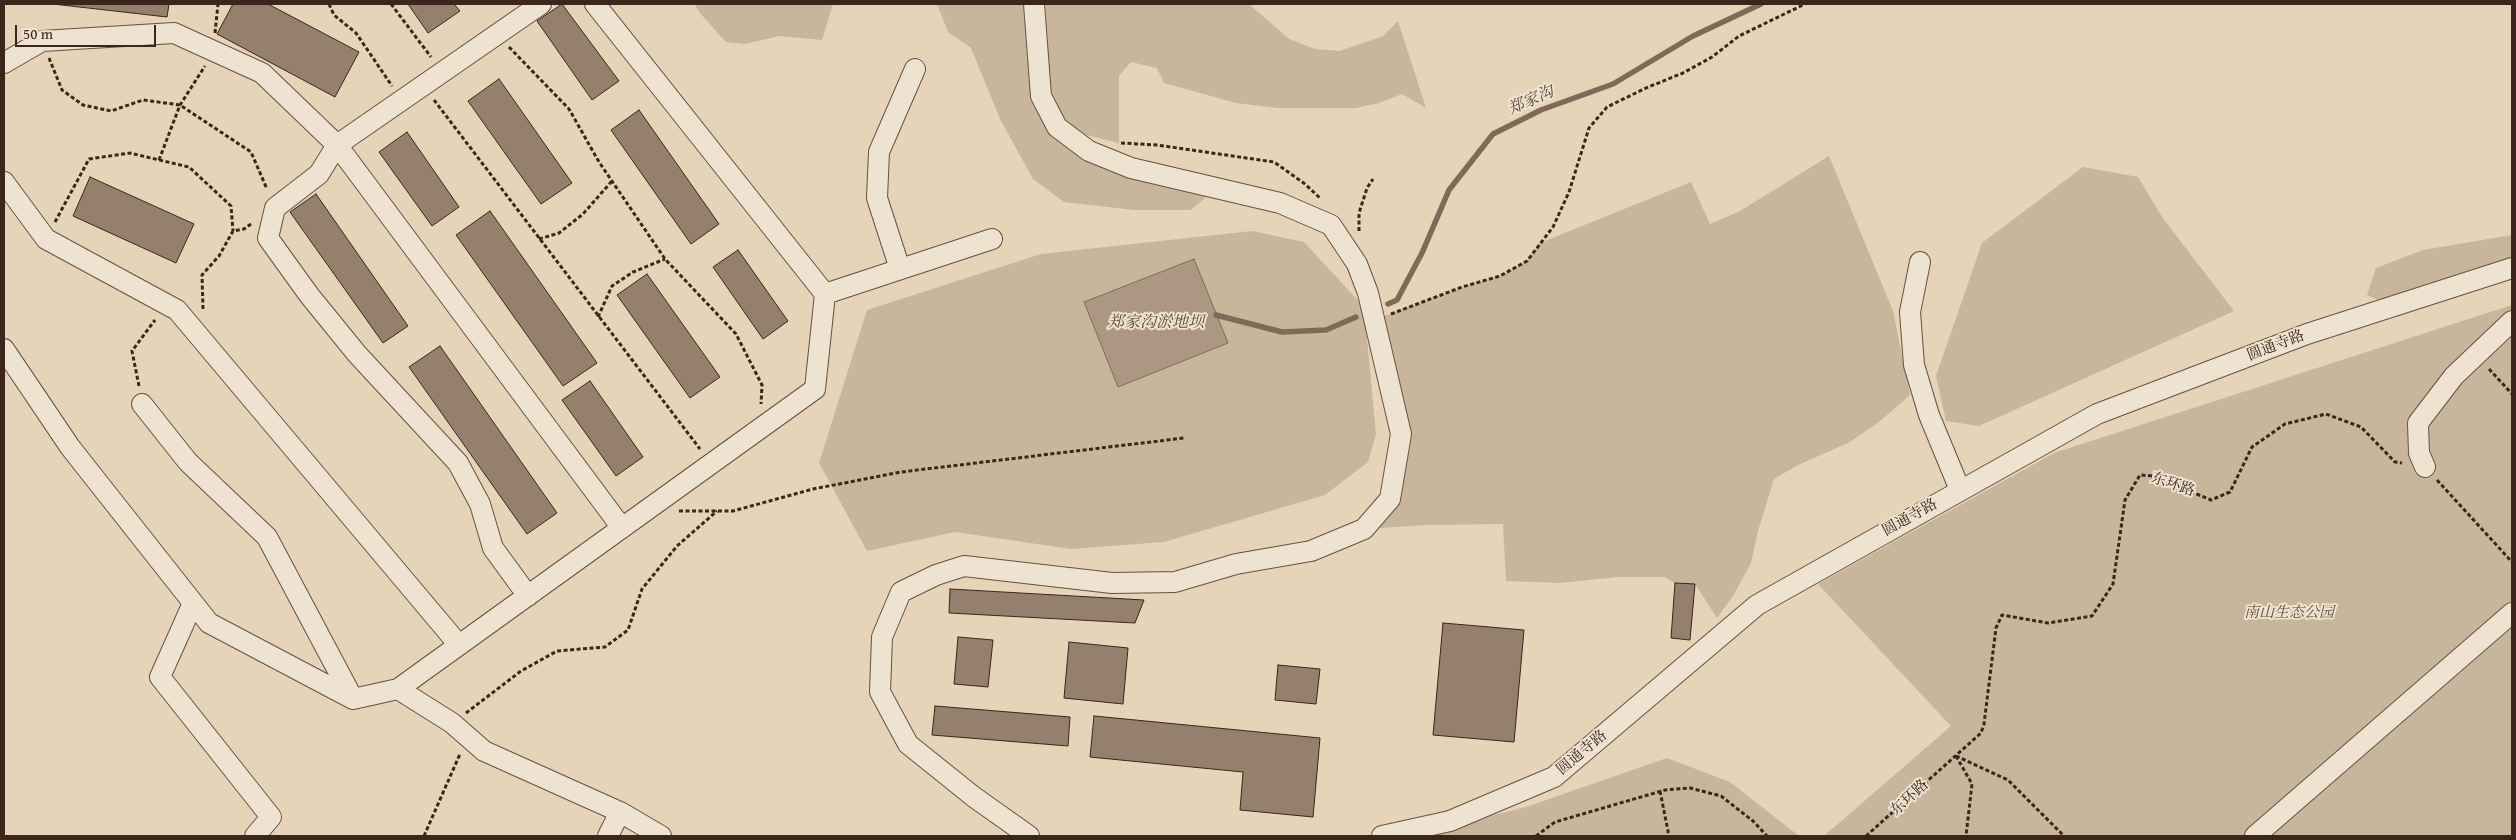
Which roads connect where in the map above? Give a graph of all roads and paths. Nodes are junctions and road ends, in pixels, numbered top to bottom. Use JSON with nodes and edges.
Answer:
{"nodes":[{"id":1,"x":218,"y":4,"type":"edge"},
{"id":2,"x":330,"y":4,"type":"edge"},
{"id":3,"x":391,"y":4,"type":"edge"},
{"id":4,"x":541,"y":4,"type":"edge"},
{"id":5,"x":595,"y":4,"type":"edge"},
{"id":6,"x":1034,"y":4,"type":"edge"},
{"id":7,"x":1805,"y":4,"type":"edge"},
{"id":8,"x":496,"y":35,"type":"junction"},
{"id":9,"x":42,"y":41,"type":"junction"},
{"id":10,"x":214,"y":52,"type":"junction"},
{"id":11,"x":4,"y":63,"type":"edge"},
{"id":12,"x":915,"y":68,"type":"dead end"},
{"id":13,"x":442,"y":72,"type":"junction"},
{"id":14,"x":423,"y":86,"type":"junction"},
{"id":15,"x":402,"y":100,"type":"junction"},
{"id":16,"x":180,"y":105,"type":"junction"},
{"id":17,"x":1119,"y":143,"type":"dead end"},
{"id":18,"x":337,"y":145,"type":"junction"},
{"id":19,"x":159,"y":160,"type":"junction"},
{"id":20,"x":1372,"y":179,"type":"dead end"},
{"id":21,"x":612,"y":181,"type":"junction"},
{"id":22,"x":4,"y":182,"type":"edge"},
{"id":23,"x":1324,"y":201,"type":"dead end"},
{"id":24,"x":275,"y":208,"type":"junction"},
{"id":25,"x":233,"y":231,"type":"junction"},
{"id":26,"x":1352,"y":232,"type":"dead end"},
{"id":27,"x":46,"y":239,"type":"junction"},
{"id":28,"x":539,"y":239,"type":"junction"},
{"id":29,"x":992,"y":239,"type":"dead end"},
{"id":30,"x":665,"y":259,"type":"junction"},
{"id":31,"x":1920,"y":262,"type":"dead end"},
{"id":32,"x":2512,"y":268,"type":"edge"},
{"id":33,"x":900,"y":269,"type":"junction"},
{"id":34,"x":2512,"y":275,"type":"edge"},
{"id":35,"x":2484,"y":279,"type":"junction"},
{"id":36,"x":826,"y":294,"type":"junction"},
{"id":37,"x":166,"y":304,"type":"junction"},
{"id":38,"x":204,"y":315,"type":"dead end"},
{"id":39,"x":598,"y":317,"type":"junction"},
{"id":40,"x":1374,"y":320,"type":"junction"},
{"id":41,"x":2511,"y":322,"type":"edge"},
{"id":42,"x":4,"y":348,"type":"edge"},
{"id":43,"x":2474,"y":356,"type":"junction"},
{"id":44,"x":2512,"y":394,"type":"edge"},
{"id":45,"x":142,"y":404,"type":"joint"},
{"id":46,"x":759,"y":429,"type":"junction"},
{"id":47,"x":1184,"y":438,"type":"dead end"},
{"id":48,"x":712,"y":464,"type":"junction"},
{"id":49,"x":2425,"y":467,"type":"junction"},
{"id":50,"x":1960,"y":490,"type":"junction"},
{"id":51,"x":646,"y":511,"type":"junction"},
{"id":52,"x":717,"y":511,"type":"junction"},
{"id":53,"x":622,"y":528,"type":"junction"},
{"id":54,"x":2512,"y":562,"type":"edge"},
{"id":55,"x":528,"y":596,"type":"junction"},
{"id":56,"x":193,"y":603,"type":"junction"},
{"id":57,"x":2512,"y":613,"type":"edge"},
{"id":58,"x":459,"y":646,"type":"junction"},
{"id":59,"x":398,"y":689,"type":"junction"},
{"id":60,"x":353,"y":699,"type":"junction"},
{"id":61,"x":452,"y":723,"type":"junction"},
{"id":62,"x":468,"y":737,"type":"junction"},
{"id":63,"x":1956,"y":756,"type":"junction"},
{"id":64,"x":1660,"y":791,"type":"junction"},
{"id":65,"x":620,"y":812,"type":"junction"},
{"id":66,"x":255,"y":836,"type":"edge"},
{"id":67,"x":424,"y":836,"type":"edge"},
{"id":68,"x":608,"y":836,"type":"edge"},
{"id":69,"x":661,"y":836,"type":"edge"},
{"id":70,"x":1029,"y":836,"type":"edge"},
{"id":71,"x":1382,"y":836,"type":"edge"},
{"id":72,"x":1536,"y":836,"type":"edge"},
{"id":73,"x":1670,"y":836,"type":"edge"},
{"id":74,"x":1767,"y":836,"type":"edge"},
{"id":75,"x":1866,"y":836,"type":"edge"},
{"id":76,"x":1966,"y":836,"type":"edge"},
{"id":77,"x":2064,"y":836,"type":"edge"},
{"id":78,"x":2255,"y":836,"type":"edge"}],
"edges":[{"from":1,"to":10,"type":"path"},
{"from":2,"to":15,"type":"path"},
{"from":3,"to":13,"type":"path"},
{"from":4,"to":8,"type":"street"},
{"from":5,"to":36,"type":"street"},
{"from":6,"to":40,"type":"street"},
{"from":7,"to":40,"type":"path"},
{"from":8,"to":13,"type":"street"},
{"from":8,"to":21,"type":"path"},
{"from":9,"to":10,"type":"street"},
{"from":9,"to":11,"type":"street"},
{"from":9,"to":16,"type":"path"},
{"from":10,"to":16,"type":"path"},
{"from":10,"to":18,"type":"street"},
{"from":12,"to":33,"type":"street"},
{"from":13,"to":14,"type":"street"},
{"from":14,"to":15,"type":"street"},
{"from":14,"to":28,"type":"path"},
{"from":15,"to":18,"type":"street"},
{"from":16,"to":19,"type":"path"},
{"from":16,"to":24,"type":"path"},
{"from":17,"to":23,"type":"path"},
{"from":18,"to":24,"type":"street"},
{"from":18,"to":53,"type":"street"},
{"from":19,"to":25,"type":"path"},
{"from":19,"to":27,"type":"path"},
{"from":20,"to":26,"type":"path"},
{"from":21,"to":28,"type":"path"},
{"from":21,"to":30,"type":"path"},
{"from":22,"to":27,"type":"street"},
{"from":24,"to":25,"type":"path"},
{"from":24,"to":55,"type":"street"},
{"from":25,"to":38,"type":"path"},
{"from":27,"to":37,"type":"street"},
{"from":28,"to":39,"type":"path"},
{"from":29,"to":33,"type":"street"},
{"from":30,"to":39,"type":"path"},
{"from":30,"to":46,"type":"path"},
{"from":31,"to":50,"type":"street"},
{"from":32,"to":35,"type":"street"},
{"from":33,"to":36,"type":"street"},
{"from":34,"to":35,"type":"street"},
{"from":35,"to":50,"type":"street","name":"圆通寺路"},
{"from":36,"to":46,"type":"street"},
{"from":37,"to":45,"type":"path"},
{"from":37,"to":58,"type":"street"},
{"from":39,"to":48,"type":"path"},
{"from":40,"to":70,"type":"street"},
{"from":41,"to":43,"type":"street"},
{"from":42,"to":56,"type":"street"},
{"from":43,"to":44,"type":"path"},
{"from":43,"to":49,"type":"street"},
{"from":45,"to":60,"type":"street"},
{"from":46,"to":48,"type":"street"},
{"from":47,"to":52,"type":"path"},
{"from":48,"to":51,"type":"street"},
{"from":49,"to":54,"type":"path"},
{"from":49,"to":63,"type":"path","name":"东环路"},
{"from":50,"to":71,"type":"street","name":"圆通寺路"},
{"from":51,"to":52,"type":"path"},
{"from":51,"to":53,"type":"street"},
{"from":52,"to":61,"type":"path"},
{"from":53,"to":55,"type":"street"},
{"from":55,"to":58,"type":"street"},
{"from":56,"to":60,"type":"street"},
{"from":56,"to":66,"type":"street"},
{"from":57,"to":78,"type":"street"},
{"from":58,"to":59,"type":"street"},
{"from":59,"to":60,"type":"street"},
{"from":59,"to":61,"type":"street"},
{"from":61,"to":62,"type":"street"},
{"from":62,"to":65,"type":"street"},
{"from":62,"to":67,"type":"path"},
{"from":63,"to":75,"type":"path","name":"东环路"},
{"from":63,"to":76,"type":"path"},
{"from":63,"to":77,"type":"path"},
{"from":64,"to":72,"type":"path"},
{"from":64,"to":73,"type":"path"},
{"from":64,"to":74,"type":"path"},
{"from":65,"to":68,"type":"street"},
{"from":65,"to":69,"type":"street"}]}
